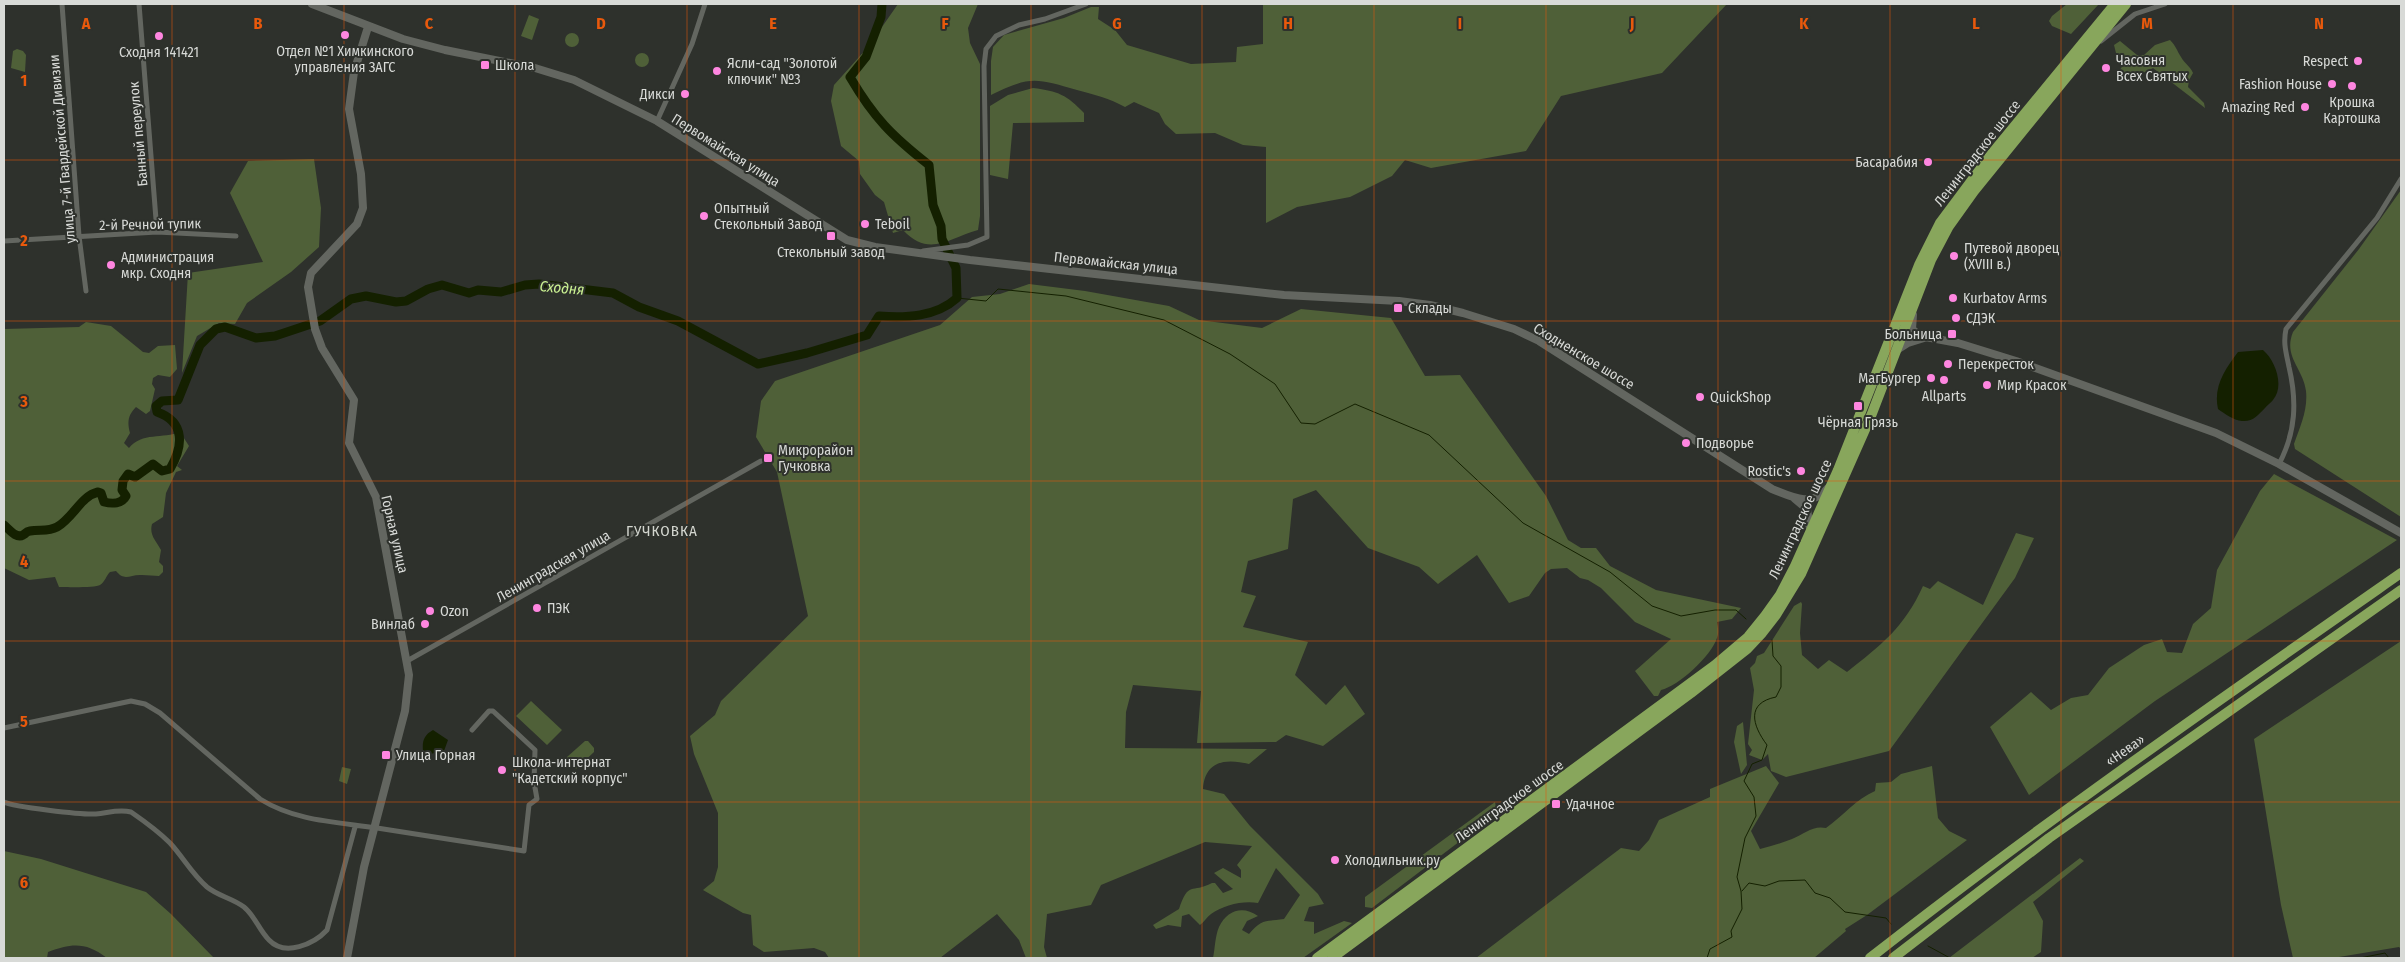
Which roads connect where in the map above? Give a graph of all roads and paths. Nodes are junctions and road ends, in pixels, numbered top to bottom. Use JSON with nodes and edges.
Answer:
{"nodes":[{"id":1,"x":62,"y":4,"type":"edge"},
{"id":2,"x":139,"y":4,"type":"edge"},
{"id":3,"x":312,"y":4,"type":"edge"},
{"id":4,"x":705,"y":4,"type":"edge"},
{"id":5,"x":1086,"y":4,"type":"edge"},
{"id":6,"x":2115,"y":4,"type":"edge"},
{"id":7,"x":2126,"y":4,"type":"edge"},
{"id":8,"x":2165,"y":4,"type":"edge"},
{"id":9,"x":368,"y":27,"type":"junction"},
{"id":10,"x":2084,"y":56,"type":"junction"},
{"id":11,"x":657,"y":121,"type":"junction"},
{"id":12,"x":2401,"y":178,"type":"edge"},
{"id":13,"x":157,"y":232,"type":"junction"},
{"id":14,"x":79,"y":236,"type":"junction"},
{"id":15,"x":236,"y":236,"type":"dead end"},
{"id":16,"x":4,"y":241,"type":"edge"},
{"id":17,"x":937,"y":252,"type":"junction"},
{"id":18,"x":86,"y":291,"type":"dead end"},
{"id":19,"x":1284,"y":295,"type":"joint"},
{"id":20,"x":1913,"y":308,"type":"junction"},
{"id":21,"x":1926,"y":338,"type":"junction"},
{"id":22,"x":1897,"y":350,"type":"junction"},
{"id":23,"x":761,"y":461,"type":"dead end"},
{"id":24,"x":2279,"y":464,"type":"junction"},
{"id":25,"x":1832,"y":482,"type":"junction"},
{"id":26,"x":1789,"y":496,"type":"junction"},
{"id":27,"x":2401,"y":533,"type":"edge"},
{"id":28,"x":1809,"y":535,"type":"junction"},
{"id":29,"x":2401,"y":573,"type":"edge"},
{"id":30,"x":2401,"y":590,"type":"edge"},
{"id":31,"x":407,"y":661,"type":"junction"},
{"id":32,"x":4,"y":728,"type":"edge"},
{"id":33,"x":472,"y":730,"type":"dead end"},
{"id":34,"x":4,"y":802,"type":"edge"},
{"id":35,"x":355,"y":827,"type":"junction"},
{"id":36,"x":373,"y":828,"type":"junction"},
{"id":37,"x":346,"y":958,"type":"edge"},
{"id":38,"x":1317,"y":958,"type":"edge"},
{"id":39,"x":1332,"y":958,"type":"edge"},
{"id":40,"x":1870,"y":958,"type":"edge"},
{"id":41,"x":1893,"y":958,"type":"edge"}],
"edges":[{"from":1,"to":14,"type":"street","name":"улица 7-й Гвардейской Дивизии"},
{"from":2,"to":13,"type":"street","name":"Банный переулок"},
{"from":3,"to":9,"type":"main road","name":"Первомайская улица"},
{"from":4,"to":11,"type":"street"},
{"from":5,"to":17,"type":"street"},
{"from":6,"to":25,"type":"highway","name":"Ленинградское шоссе"},
{"from":7,"to":10,"type":"highway","name":"Ленинградское шоссе"},
{"from":8,"to":10,"type":"street"},
{"from":9,"to":11,"type":"main road","name":"Первомайская улица"},
{"from":9,"to":31,"type":"main road","name":"Горная улица"},
{"from":10,"to":20,"type":"highway","name":"Ленинградское шоссе"},
{"from":11,"to":17,"type":"main road","name":"Первомайская улица"},
{"from":12,"to":24,"type":"street"},
{"from":13,"to":14,"type":"street","name":"2-й Речной тупик"},
{"from":13,"to":15,"type":"street","name":"2-й Речной тупик"},
{"from":14,"to":16,"type":"street","name":"2-й Речной тупик"},
{"from":14,"to":18,"type":"street","name":"улица 7-й Гвардейской Дивизии"},
{"from":17,"to":19,"type":"main road","name":"Первомайская улица"},
{"from":19,"to":26,"type":"main road","name":"Сходненское шоссе"},
{"from":20,"to":21,"type":"main road"},
{"from":20,"to":22,"type":"highway","name":"Ленинградское шоссе"},
{"from":21,"to":22,"type":"main road"},
{"from":21,"to":24,"type":"main road"},
{"from":22,"to":39,"type":"highway","name":"Ленинградское шоссе"},
{"from":23,"to":31,"type":"street","name":"Ленинградская улица"},
{"from":24,"to":27,"type":"main road"},
{"from":25,"to":26,"type":"main road","name":"Сходненское шоссе"},
{"from":25,"to":28,"type":"highway","name":"Ленинградское шоссе"},
{"from":26,"to":28,"type":"main road","name":"Сходненское шоссе"},
{"from":28,"to":38,"type":"highway","name":"Ленинградское шоссе"},
{"from":29,"to":40,"type":"highway","name":"«Нева»"},
{"from":30,"to":41,"type":"highway","name":"«Нева»"},
{"from":31,"to":36,"type":"main road","name":"Горная улица"},
{"from":32,"to":35,"type":"street"},
{"from":33,"to":36,"type":"street"},
{"from":34,"to":35,"type":"street"},
{"from":35,"to":36,"type":"street"},
{"from":36,"to":37,"type":"main road","name":"Горная улица"}]}
